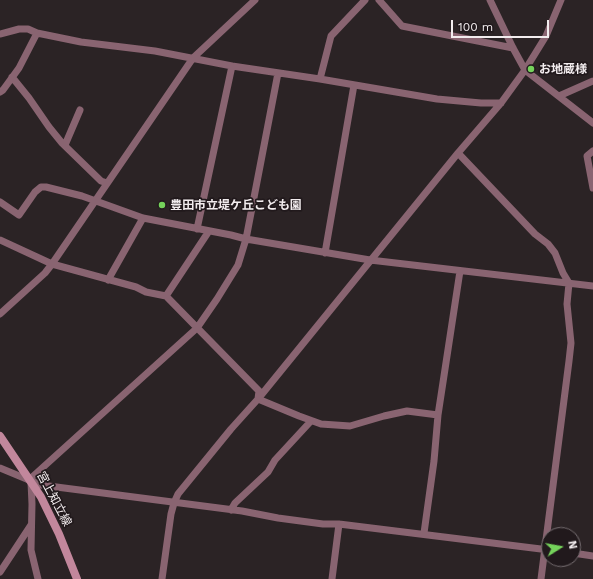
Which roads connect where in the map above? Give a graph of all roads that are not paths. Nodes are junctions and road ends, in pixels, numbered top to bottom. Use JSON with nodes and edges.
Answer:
{"nodes":[{"id":1,"x":255,"y":0,"type":"edge"},
{"id":2,"x":365,"y":0,"type":"edge"},
{"id":3,"x":378,"y":0,"type":"edge"},
{"id":4,"x":490,"y":0,"type":"edge"},
{"id":5,"x":561,"y":0,"type":"edge"},
{"id":6,"x":37,"y":33,"type":"junction"},
{"id":7,"x":0,"y":34,"type":"edge"},
{"id":8,"x":513,"y":48,"type":"junction"},
{"id":9,"x":193,"y":58,"type":"junction"},
{"id":10,"x":232,"y":66,"type":"junction"},
{"id":11,"x":525,"y":70,"type":"junction"},
{"id":12,"x":278,"y":73,"type":"junction"},
{"id":13,"x":12,"y":78,"type":"junction"},
{"id":14,"x":320,"y":78,"type":"junction"},
{"id":15,"x":593,"y":81,"type":"edge"},
{"id":16,"x":354,"y":84,"type":"junction"},
{"id":17,"x":0,"y":92,"type":"edge"},
{"id":18,"x":558,"y":96,"type":"junction"},
{"id":19,"x":501,"y":104,"type":"junction"},
{"id":20,"x":80,"y":110,"type":"dead end"},
{"id":21,"x":593,"y":123,"type":"edge"},
{"id":22,"x":65,"y":145,"type":"junction"},
{"id":23,"x":593,"y":151,"type":"edge"},
{"id":24,"x":458,"y":153,"type":"junction"},
{"id":25,"x":107,"y":184,"type":"junction"},
{"id":26,"x":593,"y":188,"type":"edge"},
{"id":27,"x":96,"y":201,"type":"junction"},
{"id":28,"x":0,"y":202,"type":"edge"},
{"id":29,"x":143,"y":218,"type":"junction"},
{"id":30,"x":197,"y":229,"type":"junction"},
{"id":31,"x":209,"y":231,"type":"junction"},
{"id":32,"x":0,"y":240,"type":"edge"},
{"id":33,"x":246,"y":240,"type":"junction"},
{"id":34,"x":326,"y":253,"type":"junction"},
{"id":35,"x":370,"y":260,"type":"junction"},
{"id":36,"x":52,"y":264,"type":"junction"},
{"id":37,"x":460,"y":271,"type":"junction"},
{"id":38,"x":108,"y":280,"type":"junction"},
{"id":39,"x":569,"y":283,"type":"junction"},
{"id":40,"x":593,"y":286,"type":"edge"},
{"id":41,"x":166,"y":296,"type":"junction"},
{"id":42,"x":0,"y":314,"type":"edge"},
{"id":43,"x":197,"y":328,"type":"junction"},
{"id":44,"x":258,"y":399,"type":"junction"},
{"id":45,"x":438,"y":415,"type":"junction"},
{"id":46,"x":311,"y":421,"type":"junction"},
{"id":47,"x":0,"y":436,"type":"edge"},
{"id":48,"x":0,"y":468,"type":"edge"},
{"id":49,"x":31,"y":480,"type":"junction"},
{"id":50,"x":174,"y":503,"type":"junction"},
{"id":51,"x":231,"y":510,"type":"junction"},
{"id":52,"x":32,"y":524,"type":"junction"},
{"id":53,"x":339,"y":524,"type":"junction"},
{"id":54,"x":550,"y":527,"type":"edge"},
{"id":55,"x":424,"y":533,"type":"junction"},
{"id":56,"x":541,"y":548,"type":"edge"},
{"id":57,"x":581,"y":554,"type":"edge"},
{"id":58,"x":593,"y":556,"type":"edge"},
{"id":59,"x":543,"y":567,"type":"edge"},
{"id":60,"x":0,"y":572,"type":"edge"},
{"id":61,"x":38,"y":579,"type":"edge"},
{"id":62,"x":77,"y":579,"type":"edge"},
{"id":63,"x":162,"y":579,"type":"edge"},
{"id":64,"x":332,"y":579,"type":"edge"},
{"id":65,"x":541,"y":579,"type":"edge"}],
"edges":[{"from":1,"to":9,"type":"street"},
{"from":2,"to":14,"type":"street"},
{"from":3,"to":8,"type":"street"},
{"from":4,"to":8,"type":"street"},
{"from":5,"to":11,"type":"street"},
{"from":6,"to":7,"type":"street"},
{"from":6,"to":9,"type":"street"},
{"from":6,"to":13,"type":"street"},
{"from":8,"to":11,"type":"street"},
{"from":9,"to":10,"type":"street"},
{"from":9,"to":25,"type":"street"},
{"from":10,"to":12,"type":"street"},
{"from":10,"to":30,"type":"street"},
{"from":11,"to":18,"type":"street"},
{"from":11,"to":19,"type":"street"},
{"from":12,"to":14,"type":"street"},
{"from":12,"to":33,"type":"street"},
{"from":13,"to":17,"type":"street"},
{"from":13,"to":22,"type":"street"},
{"from":14,"to":16,"type":"street"},
{"from":15,"to":18,"type":"street"},
{"from":16,"to":19,"type":"street"},
{"from":16,"to":34,"type":"street"},
{"from":18,"to":21,"type":"street"},
{"from":19,"to":24,"type":"street"},
{"from":20,"to":22,"type":"street"},
{"from":22,"to":25,"type":"street"},
{"from":23,"to":26,"type":"street"},
{"from":24,"to":35,"type":"street"},
{"from":24,"to":39,"type":"street"},
{"from":25,"to":27,"type":"street"},
{"from":27,"to":28,"type":"street"},
{"from":27,"to":29,"type":"street"},
{"from":27,"to":36,"type":"street"},
{"from":29,"to":30,"type":"street"},
{"from":29,"to":38,"type":"street"},
{"from":30,"to":31,"type":"street"},
{"from":31,"to":33,"type":"street"},
{"from":31,"to":41,"type":"street"},
{"from":32,"to":36,"type":"street"},
{"from":33,"to":34,"type":"street"},
{"from":33,"to":43,"type":"street"},
{"from":34,"to":35,"type":"street"},
{"from":35,"to":37,"type":"street"},
{"from":35,"to":44,"type":"street"},
{"from":36,"to":38,"type":"street"},
{"from":36,"to":42,"type":"street"},
{"from":37,"to":39,"type":"street"},
{"from":37,"to":45,"type":"street"},
{"from":38,"to":41,"type":"street"},
{"from":39,"to":40,"type":"street"},
{"from":39,"to":54,"type":"street"},
{"from":41,"to":43,"type":"street"},
{"from":43,"to":44,"type":"street"},
{"from":43,"to":49,"type":"street"},
{"from":44,"to":46,"type":"street"},
{"from":44,"to":50,"type":"street"},
{"from":45,"to":46,"type":"street"},
{"from":45,"to":55,"type":"street"},
{"from":46,"to":51,"type":"street"},
{"from":47,"to":49,"type":"main road","name":"宮上知立線"},
{"from":48,"to":49,"type":"street"},
{"from":49,"to":50,"type":"street"},
{"from":49,"to":52,"type":"street"},
{"from":49,"to":62,"type":"main road","name":"宮上知立線"},
{"from":50,"to":51,"type":"street"},
{"from":50,"to":63,"type":"street"},
{"from":51,"to":53,"type":"street"},
{"from":52,"to":60,"type":"street"},
{"from":52,"to":61,"type":"street"},
{"from":53,"to":55,"type":"street"},
{"from":53,"to":64,"type":"street"},
{"from":55,"to":56,"type":"street"},
{"from":57,"to":58,"type":"street"},
{"from":59,"to":65,"type":"street"}]}
